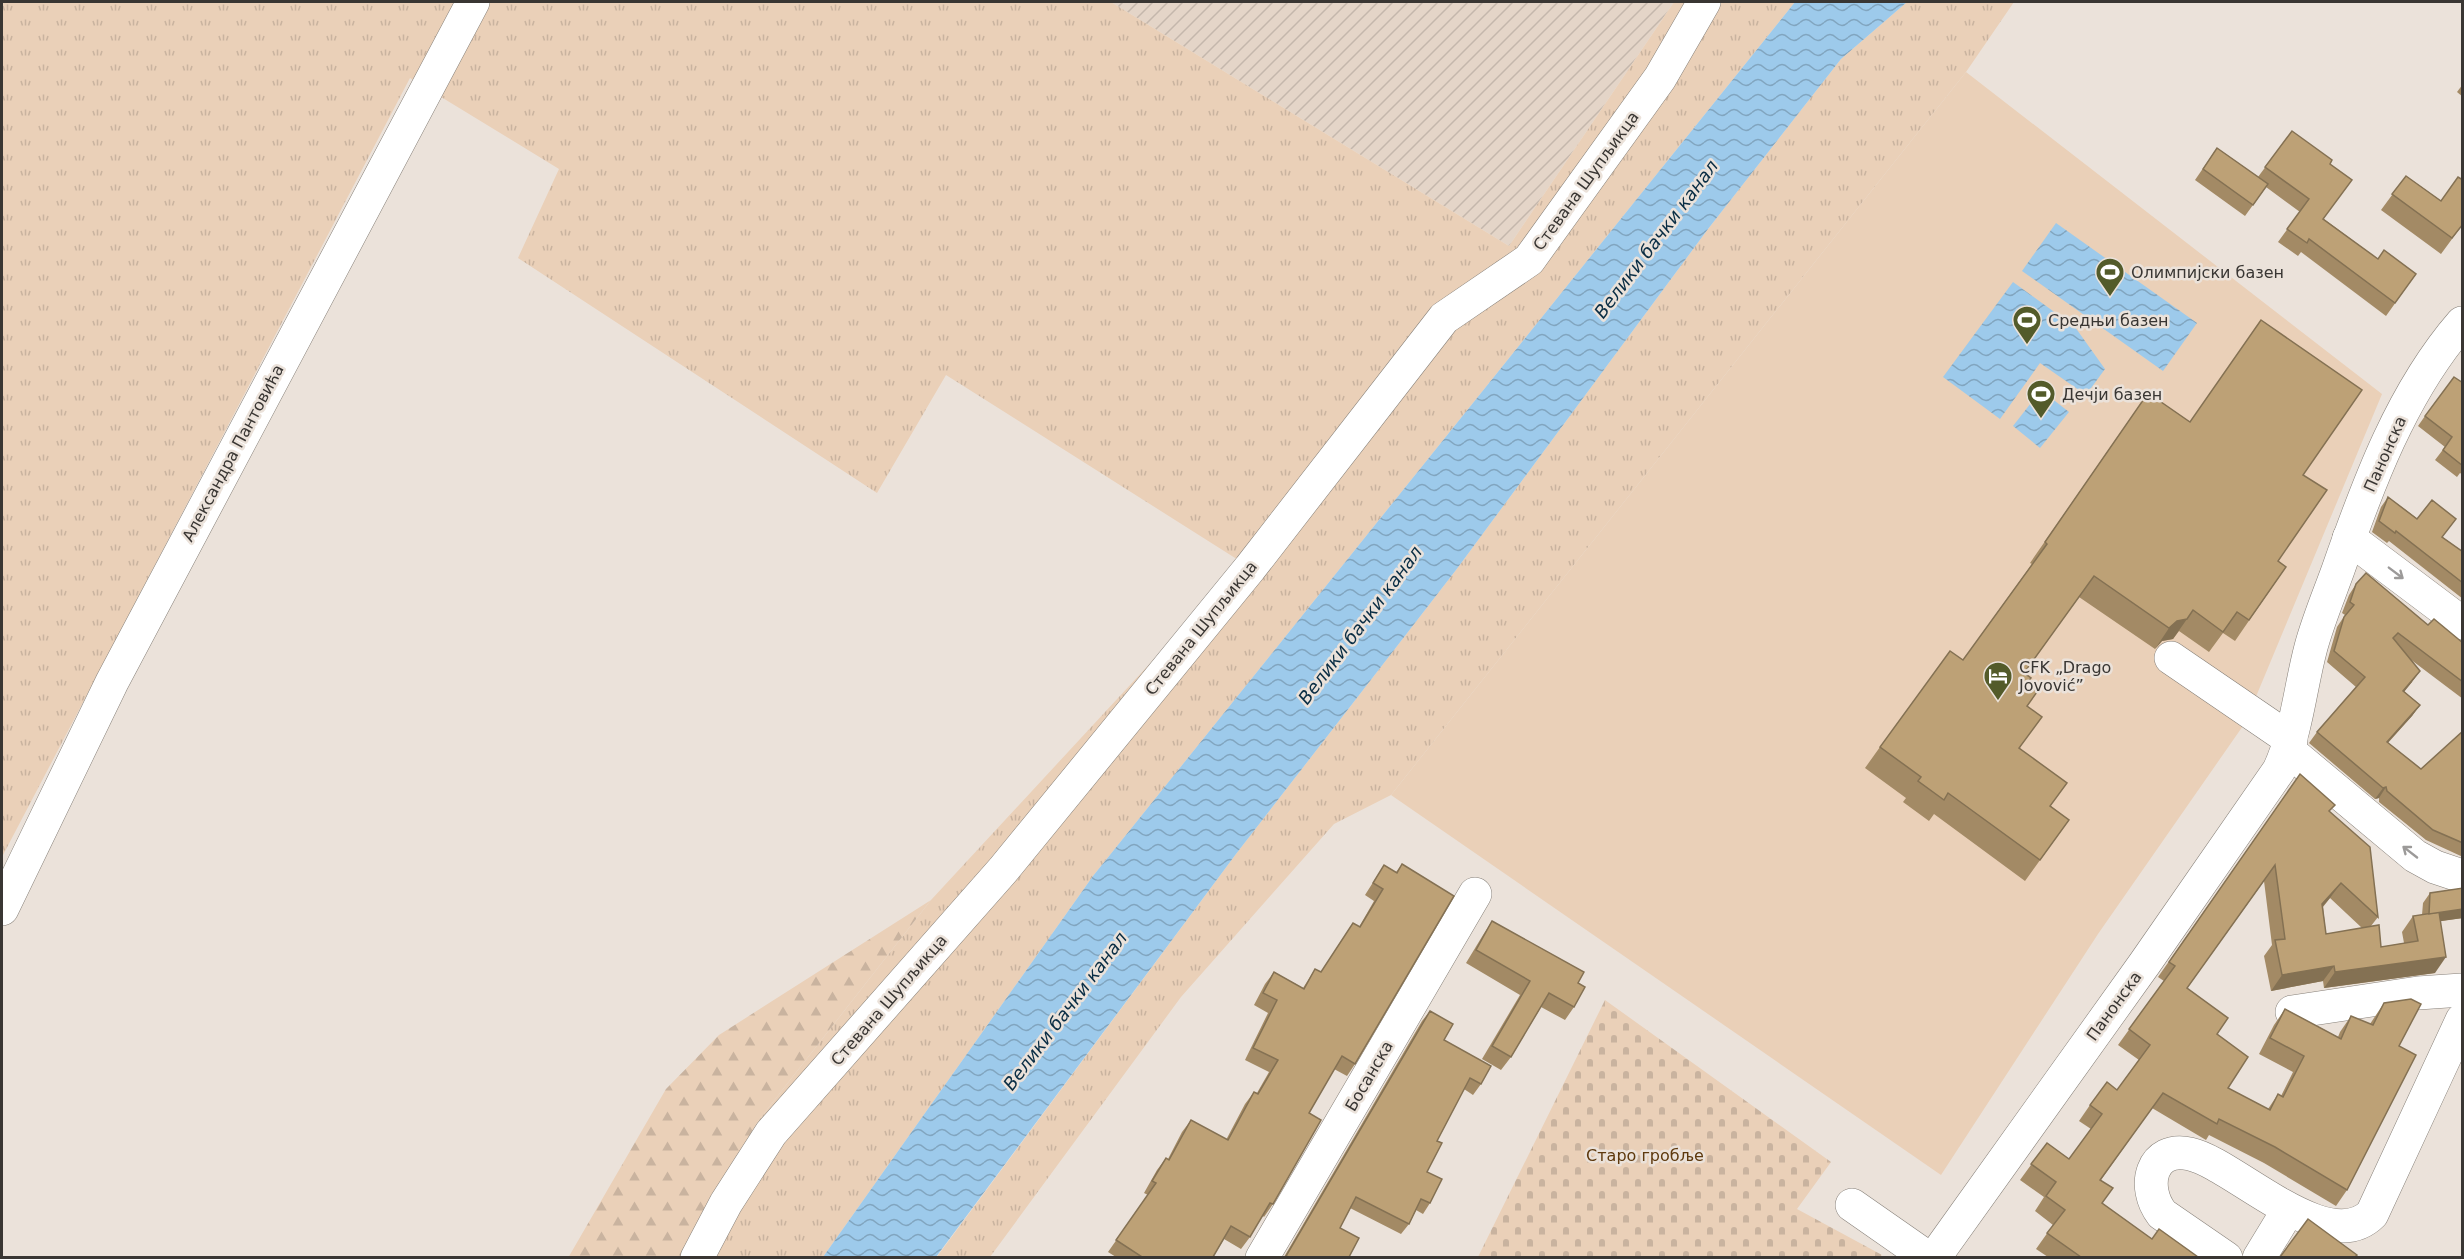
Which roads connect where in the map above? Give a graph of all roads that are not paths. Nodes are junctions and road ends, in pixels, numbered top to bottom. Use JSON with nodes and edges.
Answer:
{"nodes":[{"id":1,"x":473,"y":2,"type":"edge"},
{"id":2,"x":1704,"y":2,"type":"edge"},
{"id":3,"x":2456,"y":344,"type":"edge"},
{"id":4,"x":2349,"y":538,"type":"junction"},
{"id":5,"x":2463,"y":623,"type":"edge"},
{"id":6,"x":2171,"y":658,"type":"dead end"},
{"id":7,"x":2289,"y":745,"type":"junction"},
{"id":8,"x":2463,"y":876,"type":"edge"},
{"id":9,"x":1475,"y":894,"type":"dead end"},
{"id":10,"x":2,"y":909,"type":"edge"},
{"id":11,"x":2463,"y":990,"type":"edge"},
{"id":12,"x":2292,"y":1012,"type":"edge"},
{"id":13,"x":2463,"y":1020,"type":"edge"},
{"id":14,"x":1852,"y":1205,"type":"dead end"},
{"id":15,"x":2287,"y":1212,"type":"junction"},
{"id":16,"x":697,"y":1257,"type":"edge"},
{"id":17,"x":1262,"y":1257,"type":"edge"},
{"id":18,"x":1928,"y":1257,"type":"edge"},
{"id":19,"x":1934,"y":1257,"type":"edge"},
{"id":20,"x":2226,"y":1257,"type":"edge"},
{"id":21,"x":2259,"y":1257,"type":"edge"}],
"edges":[{"from":1,"to":10,"type":"street","name":"Александра Пантовића"},
{"from":2,"to":16,"type":"street","name":"Стевана Шупљикца"},
{"from":3,"to":4,"type":"street","name":"Панонска"},
{"from":4,"to":5,"type":"street","one_way":true},
{"from":4,"to":7,"type":"street","name":"Панонска"},
{"from":6,"to":7,"type":"street"},
{"from":8,"to":7,"type":"street","one_way":true},
{"from":7,"to":19,"type":"street","name":"Панонска"},
{"from":9,"to":17,"type":"street","name":"Босанска"},
{"from":11,"to":12,"type":"street"},
{"from":13,"to":15,"type":"street"},
{"from":14,"to":18,"type":"street"},
{"from":15,"to":20,"type":"street"},
{"from":15,"to":21,"type":"street"}]}
